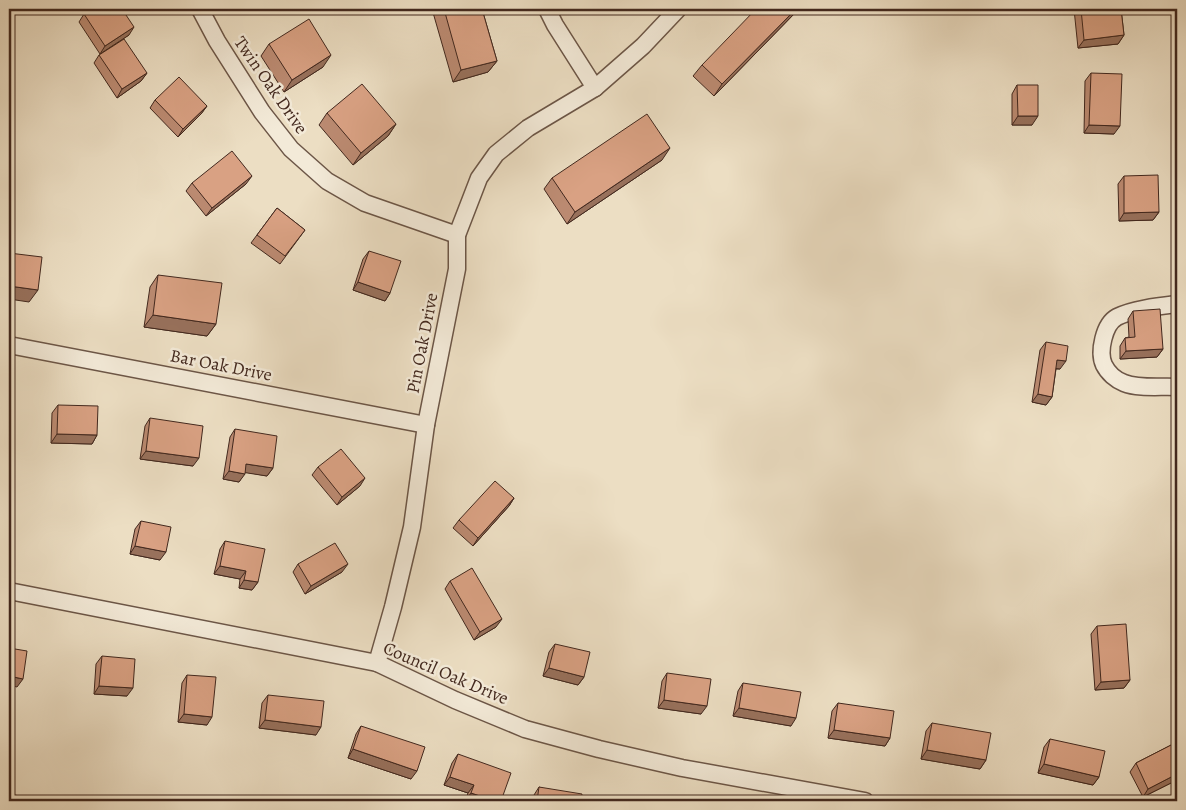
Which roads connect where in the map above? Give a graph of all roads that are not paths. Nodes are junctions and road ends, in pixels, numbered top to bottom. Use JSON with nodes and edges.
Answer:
{"nodes":[{"id":1,"x":200,"y":9,"type":"edge"},
{"id":2,"x":548,"y":9,"type":"edge"},
{"id":3,"x":678,"y":9,"type":"edge"},
{"id":4,"x":595,"y":88,"type":"junction"},
{"id":5,"x":457,"y":234,"type":"junction"},
{"id":6,"x":1177,"y":304,"type":"edge"},
{"id":7,"x":9,"y":345,"type":"edge"},
{"id":8,"x":1177,"y":387,"type":"edge"},
{"id":9,"x":426,"y":425,"type":"junction"},
{"id":10,"x":9,"y":591,"type":"edge"},
{"id":11,"x":377,"y":663,"type":"junction"},
{"id":12,"x":865,"y":801,"type":"edge"}],
"edges":[{"from":1,"to":5,"type":"street","name":"Twin Oak Drive"},
{"from":2,"to":4,"type":"street"},
{"from":3,"to":4,"type":"street","name":"Pin Oak Drive"},
{"from":4,"to":5,"type":"street","name":"Pin Oak Drive"},
{"from":5,"to":9,"type":"street","name":"Pin Oak Drive"},
{"from":6,"to":8,"type":"street"},
{"from":7,"to":9,"type":"street","name":"Bar Oak Drive"},
{"from":9,"to":11,"type":"street","name":"Pin Oak Drive"},
{"from":10,"to":11,"type":"street","name":"Council Oak Drive"},
{"from":11,"to":12,"type":"street","name":"Council Oak Drive"}]}
